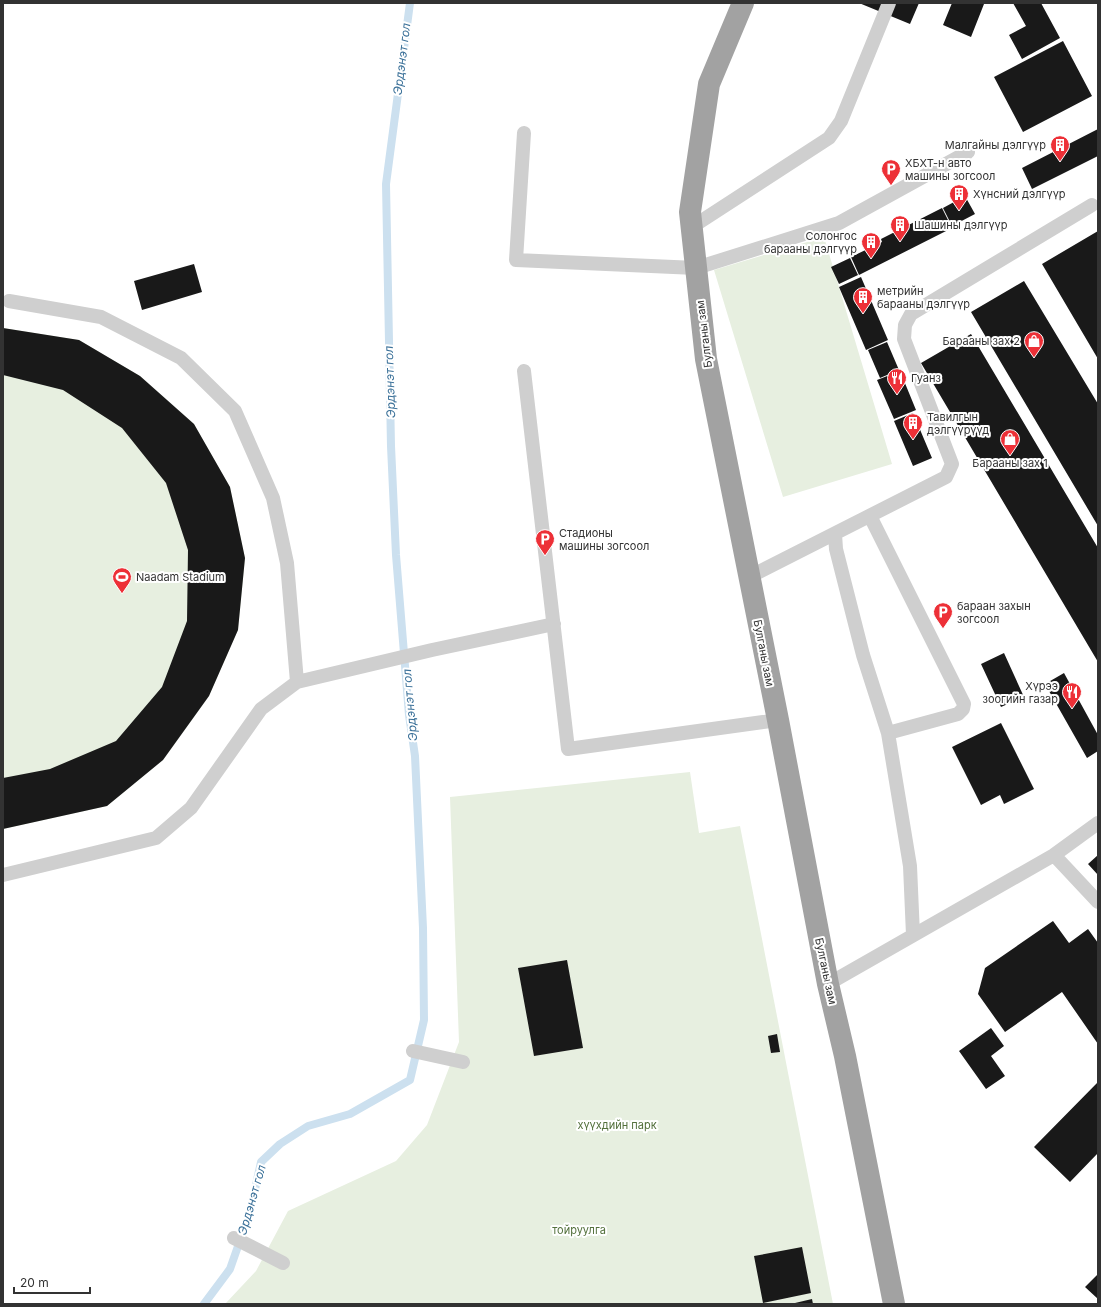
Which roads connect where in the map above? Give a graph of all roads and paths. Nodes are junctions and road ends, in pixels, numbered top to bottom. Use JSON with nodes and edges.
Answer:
{"nodes":[{"id":1,"x":743,"y":3,"type":"edge"},
{"id":2,"x":889,"y":3,"type":"edge"},
{"id":3,"x":524,"y":134,"type":"dead end"},
{"id":4,"x":968,"y":152,"type":"dead end"},
{"id":5,"x":1092,"y":205,"type":"dead end"},
{"id":6,"x":692,"y":227,"type":"junction"},
{"id":7,"x":696,"y":268,"type":"junction"},
{"id":8,"x":9,"y":301,"type":"dead end"},
{"id":9,"x":524,"y":371,"type":"dead end"},
{"id":10,"x":870,"y":516,"type":"junction"},
{"id":11,"x":835,"y":534,"type":"junction"},
{"id":12,"x":749,"y":578,"type":"junction"},
{"id":13,"x":554,"y":624,"type":"junction"},
{"id":14,"x":297,"y":682,"type":"junction"},
{"id":15,"x":778,"y":720,"type":"junction"},
{"id":16,"x":888,"y":733,"type":"junction"},
{"id":17,"x":1098,"y":823,"type":"edge"},
{"id":18,"x":1054,"y":855,"type":"junction"},
{"id":19,"x":3,"y":875,"type":"edge"},
{"id":20,"x":1098,"y":902,"type":"edge"},
{"id":21,"x":913,"y":935,"type":"junction"},
{"id":22,"x":828,"y":984,"type":"junction"},
{"id":23,"x":413,"y":1051,"type":"dead end"},
{"id":24,"x":463,"y":1062,"type":"dead end"},
{"id":25,"x":234,"y":1238,"type":"dead end"},
{"id":26,"x":283,"y":1263,"type":"dead end"},
{"id":27,"x":894,"y":1304,"type":"edge"}],
"edges":[{"from":1,"to":6,"type":"highway","name":"Булганы зам"},
{"from":2,"to":6,"type":"lane"},
{"from":3,"to":7,"type":"lane"},
{"from":4,"to":7,"type":"lane"},
{"from":5,"to":10,"type":"lane"},
{"from":6,"to":7,"type":"highway","name":"Булганы зам"},
{"from":7,"to":12,"type":"highway","name":"Булганы зам"},
{"from":8,"to":14,"type":"lane"},
{"from":9,"to":13,"type":"lane"},
{"from":10,"to":11,"type":"lane"},
{"from":10,"to":16,"type":"lane"},
{"from":11,"to":12,"type":"lane"},
{"from":11,"to":16,"type":"lane"},
{"from":12,"to":15,"type":"highway","name":"Булганы зам"},
{"from":13,"to":14,"type":"lane"},
{"from":13,"to":15,"type":"lane"},
{"from":14,"to":19,"type":"lane"},
{"from":15,"to":22,"type":"highway","name":"Булганы зам"},
{"from":16,"to":21,"type":"lane"},
{"from":17,"to":18,"type":"lane"},
{"from":18,"to":20,"type":"lane"},
{"from":18,"to":21,"type":"lane"},
{"from":21,"to":22,"type":"lane"},
{"from":22,"to":27,"type":"highway","name":"Булганы зам"},
{"from":23,"to":24,"type":"lane"},
{"from":25,"to":26,"type":"lane"}]}
